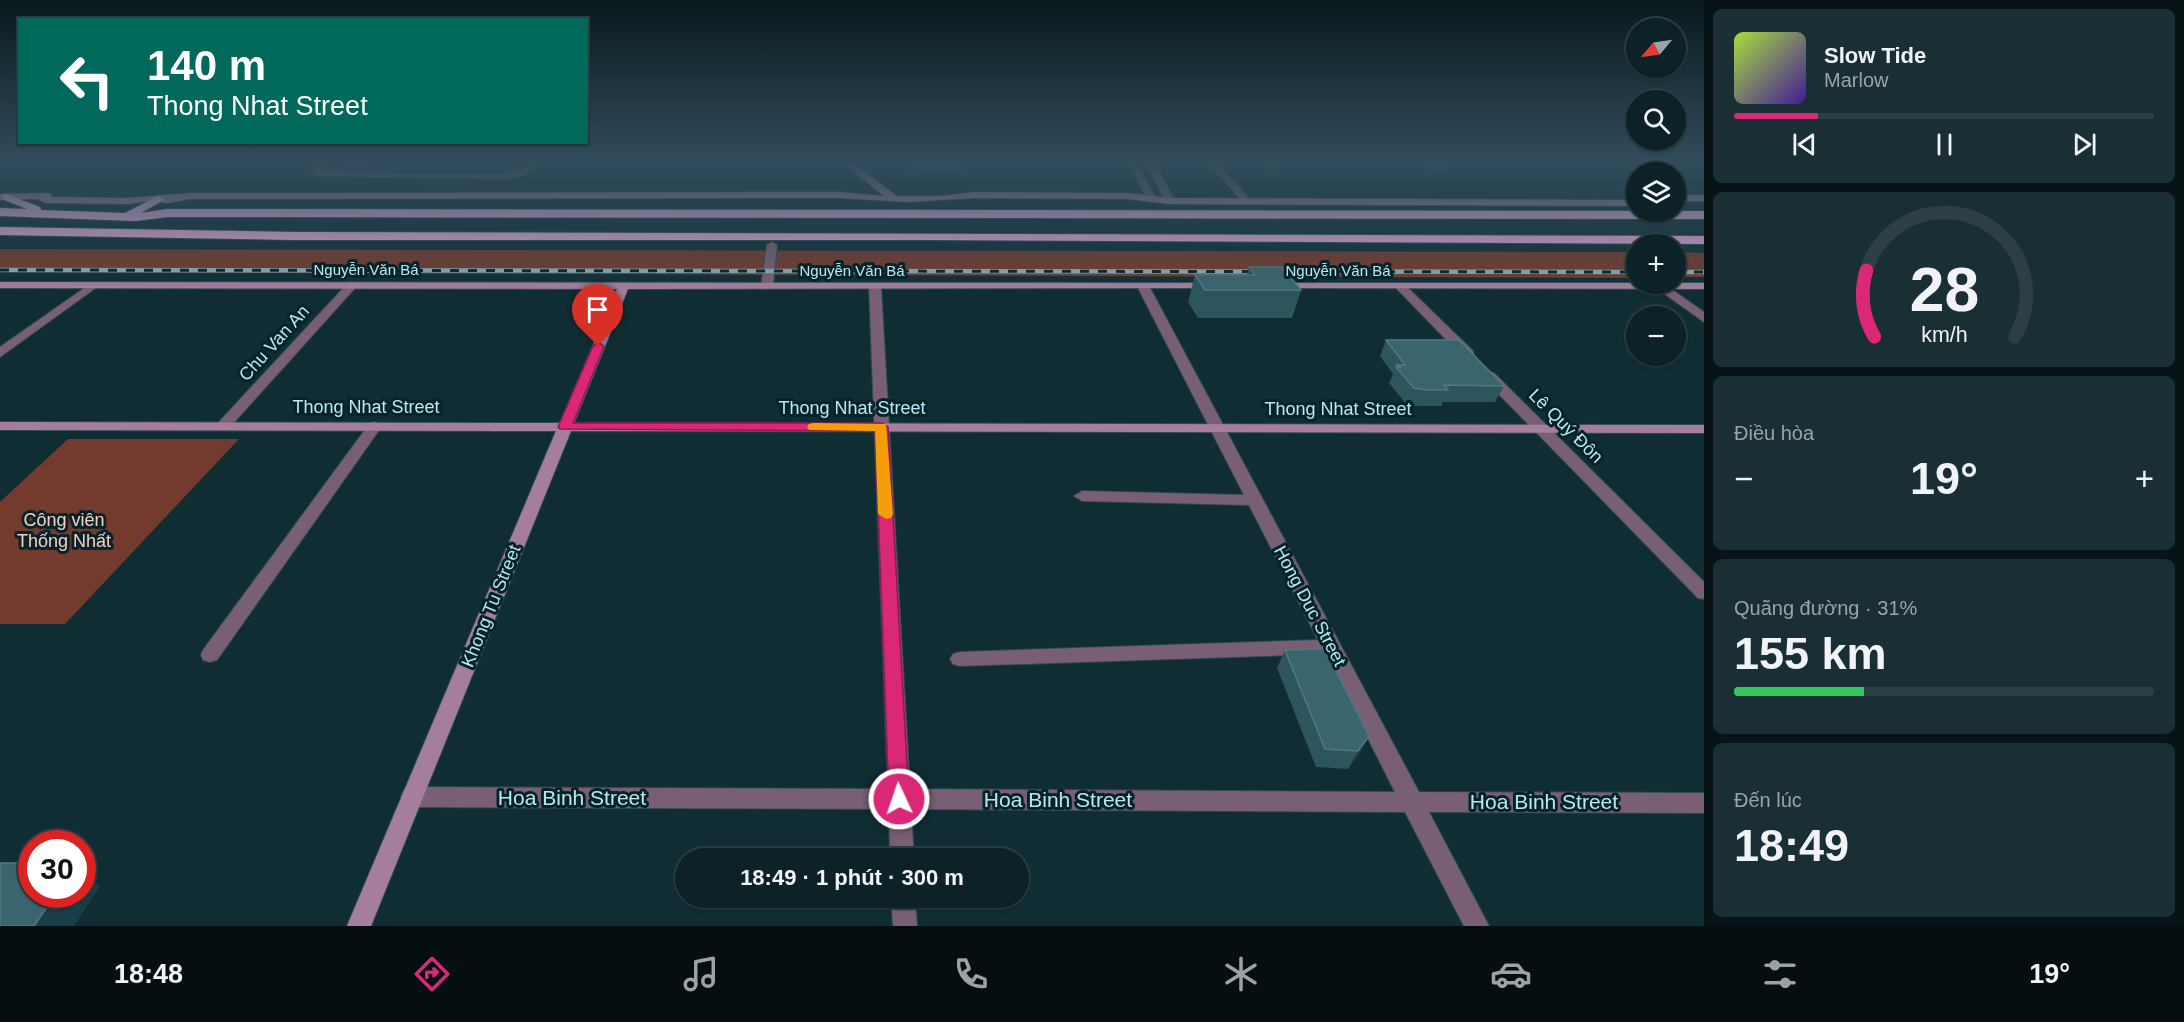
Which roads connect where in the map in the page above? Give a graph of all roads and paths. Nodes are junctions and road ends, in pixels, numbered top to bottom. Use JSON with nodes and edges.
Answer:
{"nodes":[{"id":1,"x":27,"y":205,"type":"edge"},
{"id":2,"x":145,"y":205,"type":"edge"},
{"id":3,"x":0,"y":212,"type":"edge"},
{"id":4,"x":52,"y":214,"type":"junction"},
{"id":5,"x":1704,"y":215,"type":"edge"},
{"id":6,"x":131,"y":217,"type":"junction"},
{"id":7,"x":1704,"y":224,"type":"edge"},
{"id":8,"x":0,"y":229,"type":"edge"},
{"id":9,"x":294,"y":236,"type":"junction"},
{"id":10,"x":385,"y":236,"type":"junction"},
{"id":11,"x":1168,"y":238,"type":"junction"},
{"id":12,"x":1257,"y":238,"type":"junction"},
{"id":13,"x":1704,"y":240,"type":"edge"},
{"id":14,"x":0,"y":242,"type":"edge"},
{"id":15,"x":402,"y":243,"type":"junction"},
{"id":16,"x":263,"y":244,"type":"junction"},
{"id":17,"x":772,"y":245,"type":"junction"},
{"id":18,"x":1291,"y":245,"type":"junction"},
{"id":19,"x":1626,"y":246,"type":"edge"},
{"id":20,"x":1686,"y":246,"type":"edge"},
{"id":21,"x":1137,"y":247,"type":"junction"},
{"id":22,"x":1704,"y":247,"type":"edge"},
{"id":23,"x":0,"y":285,"type":"edge"},
{"id":24,"x":93,"y":285,"type":"junction"},
{"id":25,"x":351,"y":285,"type":"junction"},
{"id":26,"x":624,"y":285,"type":"junction"},
{"id":27,"x":767,"y":285,"type":"junction"},
{"id":28,"x":875,"y":286,"type":"junction"},
{"id":29,"x":1143,"y":286,"type":"junction"},
{"id":30,"x":1225,"y":286,"type":"edge"},
{"id":31,"x":1260,"y":286,"type":"edge"},
{"id":32,"x":1400,"y":286,"type":"junction"},
{"id":33,"x":1626,"y":286,"type":"edge"},
{"id":34,"x":1686,"y":286,"type":"edge"},
{"id":35,"x":1704,"y":286,"type":"edge"},
{"id":36,"x":1671,"y":294,"type":"edge"},
{"id":37,"x":1704,"y":318,"type":"edge"},
{"id":38,"x":0,"y":353,"type":"edge"},
{"id":39,"x":0,"y":426,"type":"edge"},
{"id":40,"x":223,"y":426,"type":"junction"},
{"id":41,"x":375,"y":426,"type":"junction"},
{"id":42,"x":565,"y":427,"type":"junction"},
{"id":43,"x":882,"y":427,"type":"junction"},
{"id":44,"x":1217,"y":428,"type":"junction"},
{"id":45,"x":1541,"y":429,"type":"junction"},
{"id":46,"x":1704,"y":429,"type":"edge"},
{"id":47,"x":1082,"y":496,"type":"dead end"},
{"id":48,"x":1254,"y":500,"type":"junction"},
{"id":49,"x":1701,"y":587,"type":"edge"},
{"id":50,"x":1331,"y":647,"type":"junction"},
{"id":51,"x":210,"y":655,"type":"dead end"},
{"id":52,"x":960,"y":658,"type":"dead end"},
{"id":53,"x":412,"y":797,"type":"junction"},
{"id":54,"x":899,"y":799,"type":"junction"},
{"id":55,"x":1412,"y":802,"type":"junction"},
{"id":56,"x":1704,"y":803,"type":"edge"},
{"id":57,"x":901,"y":848,"type":"edge"},
{"id":58,"x":904,"y":908,"type":"edge"},
{"id":59,"x":358,"y":926,"type":"edge"},
{"id":60,"x":905,"y":926,"type":"edge"},
{"id":61,"x":1477,"y":926,"type":"edge"}],
"edges":[{"from":1,"to":4,"type":"highway"},
{"from":2,"to":6,"type":"highway"},
{"from":3,"to":4,"type":"highway"},
{"from":4,"to":6,"type":"highway"},
{"from":5,"to":6,"type":"highway"},
{"from":6,"to":7,"type":"highway"},
{"from":8,"to":9,"type":"highway"},
{"from":9,"to":10,"type":"highway"},
{"from":9,"to":16,"type":"highway"},
{"from":10,"to":11,"type":"highway"},
{"from":10,"to":15,"type":"highway"},
{"from":11,"to":12,"type":"highway"},
{"from":11,"to":21,"type":"highway"},
{"from":12,"to":13,"type":"highway"},
{"from":12,"to":18,"type":"highway"},
{"from":14,"to":16,"type":"highway"},
{"from":15,"to":16,"type":"highway"},
{"from":15,"to":17,"type":"highway"},
{"from":17,"to":21,"type":"highway"},
{"from":17,"to":27,"type":"street"},
{"from":18,"to":19,"type":"highway"},
{"from":18,"to":21,"type":"highway"},
{"from":20,"to":22,"type":"highway"},
{"from":23,"to":24,"type":"main road","name":"Nguyễn Văn Bá"},
{"from":24,"to":25,"type":"main road","name":"Nguyễn Văn Bá"},
{"from":24,"to":38,"type":"street"},
{"from":25,"to":26,"type":"main road","name":"Nguyễn Văn Bá"},
{"from":25,"to":40,"type":"street","name":"Chu Van An"},
{"from":26,"to":27,"type":"main road","name":"Nguyễn Văn Bá"},
{"from":26,"to":42,"type":"main road","name":"Khong Tu Street"},
{"from":27,"to":28,"type":"main road","name":"Nguyễn Văn Bá"},
{"from":28,"to":29,"type":"main road","name":"Nguyễn Văn Bá"},
{"from":28,"to":43,"type":"street"},
{"from":29,"to":30,"type":"main road","name":"Nguyễn Văn Bá"},
{"from":29,"to":44,"type":"street","name":"Hong Duc Street"},
{"from":31,"to":32,"type":"main road","name":"Nguyễn Văn Bá"},
{"from":32,"to":33,"type":"main road","name":"Nguyễn Văn Bá"},
{"from":32,"to":45,"type":"street","name":"Lê Quý Đôn"},
{"from":34,"to":35,"type":"main road","name":"Nguyễn Văn Bá"},
{"from":36,"to":37,"type":"street"},
{"from":39,"to":40,"type":"main road","name":"Thong Nhat Street"},
{"from":40,"to":41,"type":"main road","name":"Thong Nhat Street"},
{"from":41,"to":42,"type":"main road","name":"Thong Nhat Street"},
{"from":41,"to":51,"type":"street"},
{"from":42,"to":43,"type":"main road","name":"Thong Nhat Street"},
{"from":42,"to":53,"type":"main road","name":"Khong Tu Street"},
{"from":43,"to":44,"type":"main road","name":"Thong Nhat Street"},
{"from":43,"to":54,"type":"street"},
{"from":44,"to":45,"type":"main road","name":"Thong Nhat Street"},
{"from":44,"to":48,"type":"street","name":"Hong Duc Street"},
{"from":45,"to":46,"type":"main road","name":"Thong Nhat Street"},
{"from":45,"to":49,"type":"street","name":"Lê Quý Đôn"},
{"from":47,"to":48,"type":"street"},
{"from":48,"to":50,"type":"street","name":"Hong Duc Street"},
{"from":50,"to":52,"type":"street"},
{"from":50,"to":55,"type":"street","name":"Hong Duc Street"},
{"from":53,"to":54,"type":"street","name":"Hoa Binh Street"},
{"from":53,"to":59,"type":"main road","name":"Khong Tu Street"},
{"from":54,"to":55,"type":"street","name":"Hoa Binh Street"},
{"from":54,"to":57,"type":"street"},
{"from":55,"to":56,"type":"street","name":"Hoa Binh Street"},
{"from":55,"to":61,"type":"street","name":"Hong Duc Street"},
{"from":58,"to":60,"type":"street"}]}
